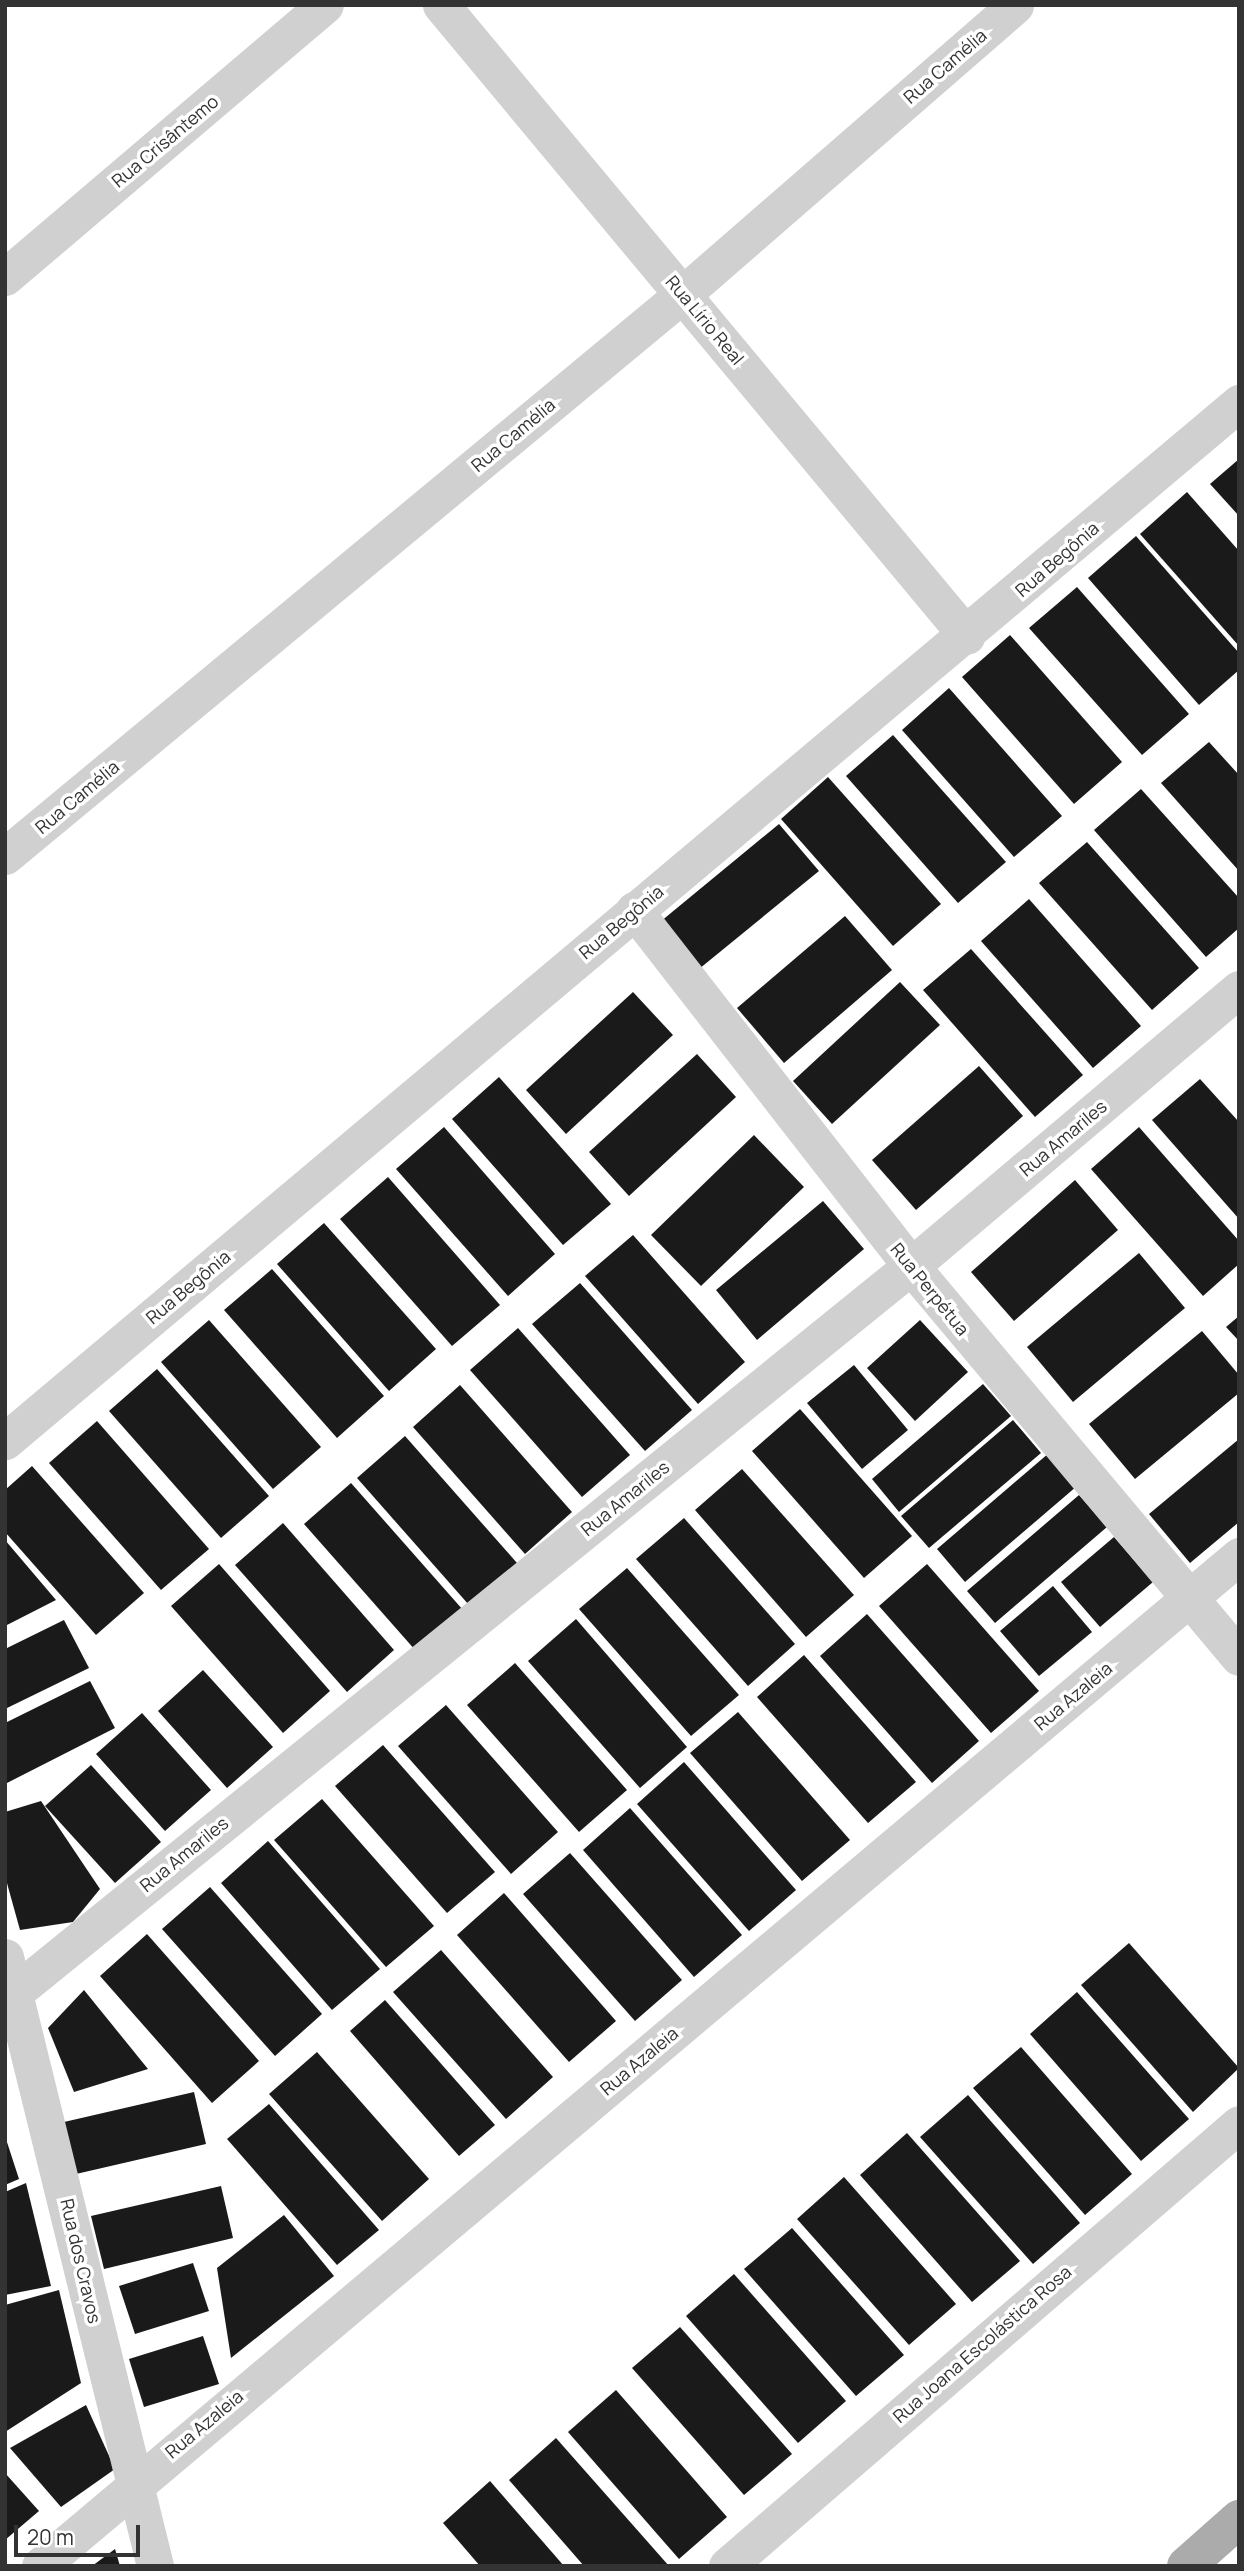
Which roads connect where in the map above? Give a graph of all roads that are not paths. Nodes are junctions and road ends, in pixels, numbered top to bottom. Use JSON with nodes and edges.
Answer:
{"nodes":[{"id":1,"x":325,"y":5,"type":"edge"},
{"id":2,"x":441,"y":5,"type":"edge"},
{"id":3,"x":1015,"y":5,"type":"edge"},
{"id":4,"x":5,"y":277,"type":"edge"},
{"id":5,"x":683,"y":293,"type":"junction"},
{"id":6,"x":1239,"y":404,"type":"edge"},
{"id":7,"x":967,"y":636,"type":"junction"},
{"id":8,"x":5,"y":856,"type":"edge"},
{"id":9,"x":634,"y":910,"type":"junction"},
{"id":10,"x":1239,"y":989,"type":"edge"},
{"id":11,"x":911,"y":1266,"type":"junction"},
{"id":12,"x":5,"y":1441,"type":"edge"},
{"id":13,"x":1239,"y":1556,"type":"edge"},
{"id":14,"x":1190,"y":1598,"type":"junction"},
{"id":15,"x":1239,"y":1657,"type":"edge"},
{"id":16,"x":9,"y":1982,"type":"edge"},
{"id":17,"x":1239,"y":2124,"type":"edge"},
{"id":18,"x":134,"y":2483,"type":"junction"},
{"id":19,"x":1239,"y":2519,"type":"edge"},
{"id":20,"x":40,"y":2566,"type":"edge"},
{"id":21,"x":155,"y":2566,"type":"edge"},
{"id":22,"x":727,"y":2566,"type":"edge"},
{"id":23,"x":1186,"y":2566,"type":"edge"}],
"edges":[{"from":1,"to":4,"type":"street","name":"Rua Crisântemo"},
{"from":2,"to":5,"type":"street","name":"Rua Lírio Real"},
{"from":3,"to":5,"type":"street","name":"Rua Camélia"},
{"from":5,"to":7,"type":"street","name":"Rua Lírio Real"},
{"from":5,"to":8,"type":"street","name":"Rua Camélia"},
{"from":6,"to":7,"type":"street","name":"Rua Begônia"},
{"from":7,"to":9,"type":"street","name":"Rua Begônia"},
{"from":9,"to":11,"type":"street","name":"Rua Perpétua"},
{"from":9,"to":12,"type":"street","name":"Rua Begônia"},
{"from":10,"to":11,"type":"street","name":"Rua Amariles"},
{"from":11,"to":14,"type":"street","name":"Rua Perpétua"},
{"from":11,"to":16,"type":"street","name":"Rua Amariles"},
{"from":13,"to":14,"type":"street","name":"Rua Azaleia"},
{"from":14,"to":15,"type":"street","name":"Rua Perpétua"},
{"from":14,"to":18,"type":"street","name":"Rua Azaleia"},
{"from":16,"to":18,"type":"street","name":"Rua dos Cravos"},
{"from":17,"to":22,"type":"street","name":"Rua Joana Escolástica Rosa"},
{"from":18,"to":20,"type":"street","name":"Rua Azaleia"},
{"from":18,"to":21,"type":"street","name":"Rua dos Cravos"},
{"from":19,"to":23,"type":"main road"}]}
